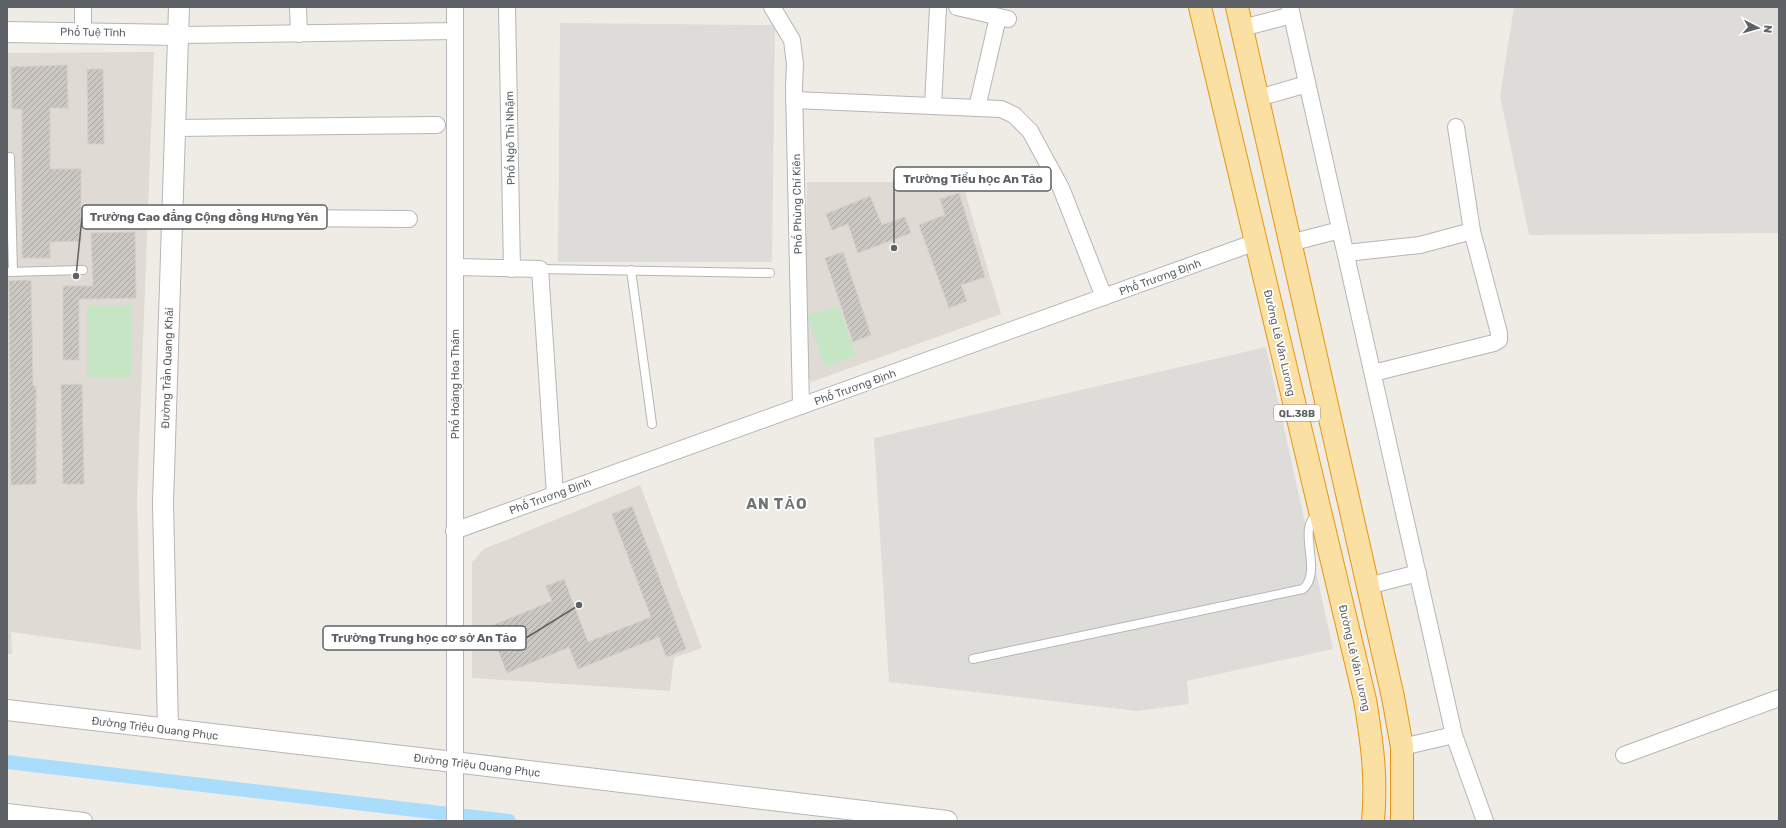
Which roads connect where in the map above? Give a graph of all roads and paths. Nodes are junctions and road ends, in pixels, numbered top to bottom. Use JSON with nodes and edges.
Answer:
{"nodes":[{"id":1,"x":83,"y":7,"type":"edge"},
{"id":2,"x":179,"y":7,"type":"edge"},
{"id":3,"x":298,"y":7,"type":"edge"},
{"id":4,"x":455,"y":7,"type":"edge"},
{"id":5,"x":507,"y":7,"type":"edge"},
{"id":6,"x":772,"y":7,"type":"edge"},
{"id":7,"x":938,"y":7,"type":"edge"},
{"id":8,"x":957,"y":7,"type":"edge"},
{"id":9,"x":1200,"y":7,"type":"edge"},
{"id":10,"x":977,"y":9,"type":"edge"},
{"id":11,"x":1291,"y":11,"type":"edge"},
{"id":12,"x":1239,"y":17,"type":"edge"},
{"id":13,"x":455,"y":31,"type":"junction"},
{"id":14,"x":7,"y":32,"type":"edge"},
{"id":15,"x":83,"y":32,"type":"junction"},
{"id":16,"x":299,"y":34,"type":"junction"},
{"id":17,"x":179,"y":35,"type":"junction"},
{"id":18,"x":1307,"y":84,"type":"junction"},
{"id":19,"x":1258,"y":98,"type":"junction"},
{"id":20,"x":794,"y":100,"type":"junction"},
{"id":21,"x":933,"y":106,"type":"junction"},
{"id":22,"x":977,"y":108,"type":"junction"},
{"id":23,"x":437,"y":125,"type":"dead end"},
{"id":24,"x":1456,"y":127,"type":"dead end"},
{"id":25,"x":175,"y":128,"type":"junction"},
{"id":26,"x":7,"y":157,"type":"edge"},
{"id":27,"x":172,"y":217,"type":"junction"},
{"id":28,"x":409,"y":219,"type":"dead end"},
{"id":29,"x":1340,"y":230,"type":"junction"},
{"id":30,"x":1472,"y":231,"type":"junction"},
{"id":31,"x":1256,"y":242,"type":"junction"},
{"id":32,"x":1290,"y":243,"type":"junction"},
{"id":33,"x":1346,"y":253,"type":"junction"},
{"id":34,"x":455,"y":268,"type":"junction"},
{"id":35,"x":512,"y":269,"type":"junction"},
{"id":36,"x":540,"y":269,"type":"junction"},
{"id":37,"x":83,"y":270,"type":"dead end"},
{"id":38,"x":631,"y":270,"type":"junction"},
{"id":39,"x":10,"y":272,"type":"edge"},
{"id":40,"x":770,"y":273,"type":"dead end"},
{"id":41,"x":1104,"y":297,"type":"junction"},
{"id":42,"x":1373,"y":373,"type":"junction"},
{"id":43,"x":801,"y":406,"type":"junction"},
{"id":44,"x":652,"y":424,"type":"dead end"},
{"id":45,"x":554,"y":495,"type":"junction"},
{"id":46,"x":1320,"y":512,"type":"junction"},
{"id":47,"x":454,"y":531,"type":"junction"},
{"id":48,"x":1418,"y":573,"type":"junction"},
{"id":49,"x":1368,"y":586,"type":"junction"},
{"id":50,"x":973,"y":659,"type":"dead end"},
{"id":51,"x":1779,"y":698,"type":"edge"},
{"id":52,"x":7,"y":710,"type":"edge"},
{"id":53,"x":168,"y":729,"type":"junction"},
{"id":54,"x":1454,"y":735,"type":"junction"},
{"id":55,"x":1402,"y":747,"type":"junction"},
{"id":56,"x":1624,"y":755,"type":"dead end"},
{"id":57,"x":454,"y":762,"type":"junction"},
{"id":58,"x":7,"y":812,"type":"edge"},
{"id":59,"x":84,"y":821,"type":"edge"},
{"id":60,"x":455,"y":821,"type":"edge"},
{"id":61,"x":947,"y":821,"type":"edge"},
{"id":62,"x":1374,"y":821,"type":"edge"},
{"id":63,"x":1402,"y":821,"type":"edge"},
{"id":64,"x":1485,"y":821,"type":"edge"}],
"edges":[{"from":1,"to":15,"type":"street"},
{"from":2,"to":17,"type":"street","name":"Đường Trần Quang Khải"},
{"from":3,"to":16,"type":"street"},
{"from":4,"to":13,"type":"street","name":"Phố Hoàng Hoa Thám"},
{"from":5,"to":35,"type":"street","name":"Phố Ngô Thì Nhậm"},
{"from":6,"to":20,"type":"street","name":"Phố Phùng Chí Kiên"},
{"from":7,"to":21,"type":"street"},
{"from":8,"to":10,"type":"street"},
{"from":9,"to":31,"type":"highway","name":"Đường Lê Văn Lương","number":"QL.38B"},
{"from":10,"to":22,"type":"street"},
{"from":11,"to":12,"type":"street"},
{"from":11,"to":18,"type":"street"},
{"from":12,"to":19,"type":"highway","number":"QL.38B"},
{"from":13,"to":16,"type":"street"},
{"from":13,"to":34,"type":"street","name":"Phố Hoàng Hoa Thám"},
{"from":14,"to":15,"type":"street","name":"Phố Tuệ Tĩnh"},
{"from":15,"to":17,"type":"street","name":"Phố Tuệ Tĩnh"},
{"from":16,"to":17,"type":"street"},
{"from":17,"to":25,"type":"street","name":"Đường Trần Quang Khải"},
{"from":18,"to":19,"type":"street"},
{"from":18,"to":29,"type":"street"},
{"from":19,"to":32,"type":"highway","number":"QL.38B"},
{"from":20,"to":21,"type":"street"},
{"from":20,"to":43,"type":"street","name":"Phố Phùng Chí Kiên"},
{"from":21,"to":22,"type":"street"},
{"from":22,"to":41,"type":"street"},
{"from":23,"to":25,"type":"street"},
{"from":24,"to":30,"type":"street"},
{"from":25,"to":27,"type":"street","name":"Đường Trần Quang Khải"},
{"from":26,"to":39,"type":"lane"},
{"from":27,"to":28,"type":"street"},
{"from":27,"to":53,"type":"street","name":"Đường Trần Quang Khải"},
{"from":29,"to":32,"type":"street"},
{"from":29,"to":33,"type":"street"},
{"from":30,"to":33,"type":"street"},
{"from":30,"to":42,"type":"street"},
{"from":31,"to":41,"type":"street","name":"Phố Trương Định"},
{"from":31,"to":46,"type":"highway","name":"Đường Lê Văn Lương","number":"QL.38B"},
{"from":32,"to":49,"type":"highway","number":"QL.38B"},
{"from":33,"to":42,"type":"street"},
{"from":34,"to":35,"type":"street"},
{"from":34,"to":47,"type":"street","name":"Phố Hoàng Hoa Thám"},
{"from":35,"to":36,"type":"street"},
{"from":36,"to":38,"type":"lane"},
{"from":36,"to":45,"type":"street"},
{"from":37,"to":39,"type":"lane"},
{"from":38,"to":40,"type":"lane"},
{"from":38,"to":44,"type":"lane"},
{"from":41,"to":43,"type":"street","name":"Phố Trương Định"},
{"from":42,"to":48,"type":"street"},
{"from":43,"to":45,"type":"street","name":"Phố Trương Định"},
{"from":45,"to":47,"type":"street","name":"Phố Trương Định"},
{"from":46,"to":50,"type":"lane"},
{"from":46,"to":62,"type":"highway","name":"Đường Lê Văn Lương","number":"QL.38B"},
{"from":47,"to":57,"type":"street","name":"Phố Hoàng Hoa Thám"},
{"from":48,"to":49,"type":"street"},
{"from":48,"to":54,"type":"street"},
{"from":49,"to":55,"type":"highway","number":"QL.38B"},
{"from":51,"to":56,"type":"street"},
{"from":52,"to":53,"type":"street","name":"Đường Triệu Quang Phục"},
{"from":53,"to":57,"type":"street","name":"Đường Triệu Quang Phục"},
{"from":54,"to":55,"type":"street"},
{"from":54,"to":64,"type":"street"},
{"from":55,"to":63,"type":"highway","number":"QL.38B"},
{"from":57,"to":60,"type":"street","name":"Phố Hoàng Hoa Thám"},
{"from":57,"to":61,"type":"street","name":"Đường Triệu Quang Phục"},
{"from":58,"to":59,"type":"street"}]}
